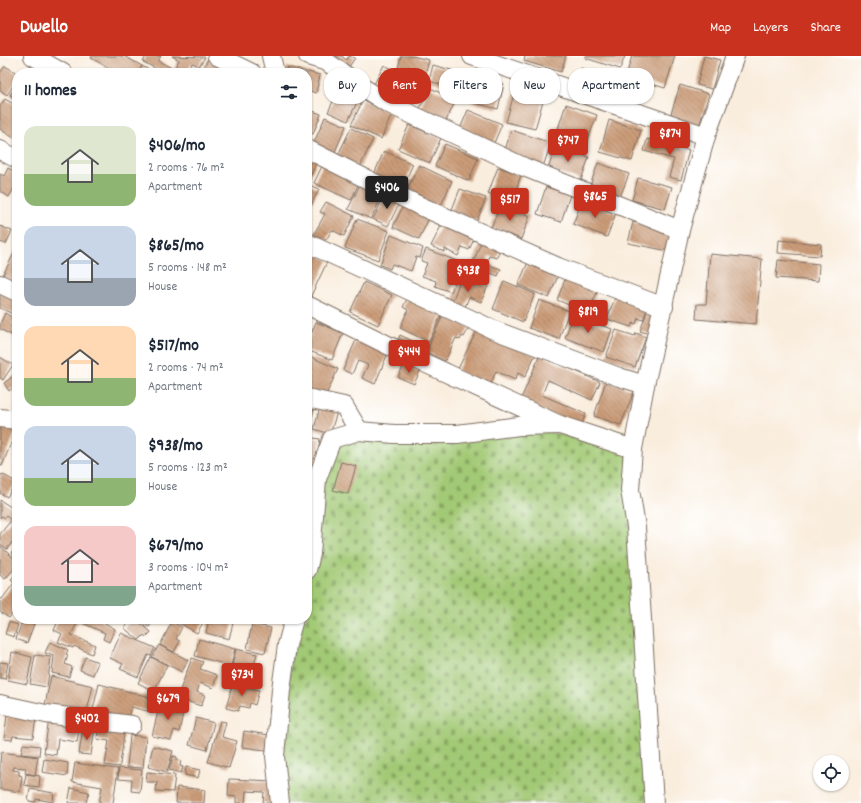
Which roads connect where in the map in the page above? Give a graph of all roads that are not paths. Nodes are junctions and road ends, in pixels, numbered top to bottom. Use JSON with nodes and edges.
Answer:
{"nodes":[{"id":1,"x":33,"y":56,"type":"edge"},
{"id":2,"x":217,"y":56,"type":"edge"},
{"id":3,"x":272,"y":56,"type":"edge"},
{"id":4,"x":308,"y":56,"type":"edge"},
{"id":5,"x":472,"y":56,"type":"edge"},
{"id":6,"x":735,"y":56,"type":"edge"},
{"id":7,"x":327,"y":59,"type":"edge"},
{"id":8,"x":54,"y":68,"type":"edge"},
{"id":9,"x":242,"y":68,"type":"edge"},
{"id":10,"x":274,"y":68,"type":"edge"},
{"id":11,"x":706,"y":136,"type":"junction"},
{"id":12,"x":0,"y":150,"type":"edge"},
{"id":13,"x":312,"y":152,"type":"edge"},
{"id":14,"x":12,"y":156,"type":"edge"},
{"id":15,"x":680,"y":230,"type":"junction"},
{"id":16,"x":312,"y":245,"type":"edge"},
{"id":17,"x":0,"y":284,"type":"edge"},
{"id":18,"x":12,"y":290,"type":"edge"},
{"id":19,"x":312,"y":307,"type":"edge"},
{"id":20,"x":664,"y":307,"type":"junction"},
{"id":21,"x":645,"y":385,"type":"junction"},
{"id":22,"x":312,"y":399,"type":"edge"},
{"id":23,"x":0,"y":418,"type":"edge"},
{"id":24,"x":12,"y":419,"type":"edge"},
{"id":25,"x":560,"y":425,"type":"junction"},
{"id":26,"x":359,"y":431,"type":"junction"},
{"id":27,"x":633,"y":449,"type":"junction"},
{"id":28,"x":312,"y":478,"type":"edge"},
{"id":29,"x":293,"y":624,"type":"edge"},
{"id":30,"x":0,"y":704,"type":"edge"},
{"id":31,"x":132,"y":725,"type":"dead end"},
{"id":32,"x":280,"y":803,"type":"edge"},
{"id":33,"x":654,"y":803,"type":"edge"}],
"edges":[{"from":1,"to":8,"type":"street"},
{"from":2,"to":9,"type":"street"},
{"from":3,"to":10,"type":"street"},
{"from":4,"to":7,"type":"street"},
{"from":5,"to":11,"type":"street"},
{"from":6,"to":11,"type":"street"},
{"from":7,"to":15,"type":"street"},
{"from":11,"to":15,"type":"street"},
{"from":12,"to":14,"type":"street"},
{"from":13,"to":20,"type":"street"},
{"from":15,"to":20,"type":"street"},
{"from":16,"to":21,"type":"street"},
{"from":17,"to":18,"type":"street"},
{"from":19,"to":25,"type":"street"},
{"from":20,"to":21,"type":"street"},
{"from":21,"to":27,"type":"street"},
{"from":22,"to":26,"type":"street"},
{"from":23,"to":24,"type":"street"},
{"from":25,"to":26,"type":"street"},
{"from":25,"to":27,"type":"street"},
{"from":26,"to":28,"type":"street"},
{"from":27,"to":33,"type":"street"},
{"from":29,"to":32,"type":"street"},
{"from":30,"to":31,"type":"street"}]}
